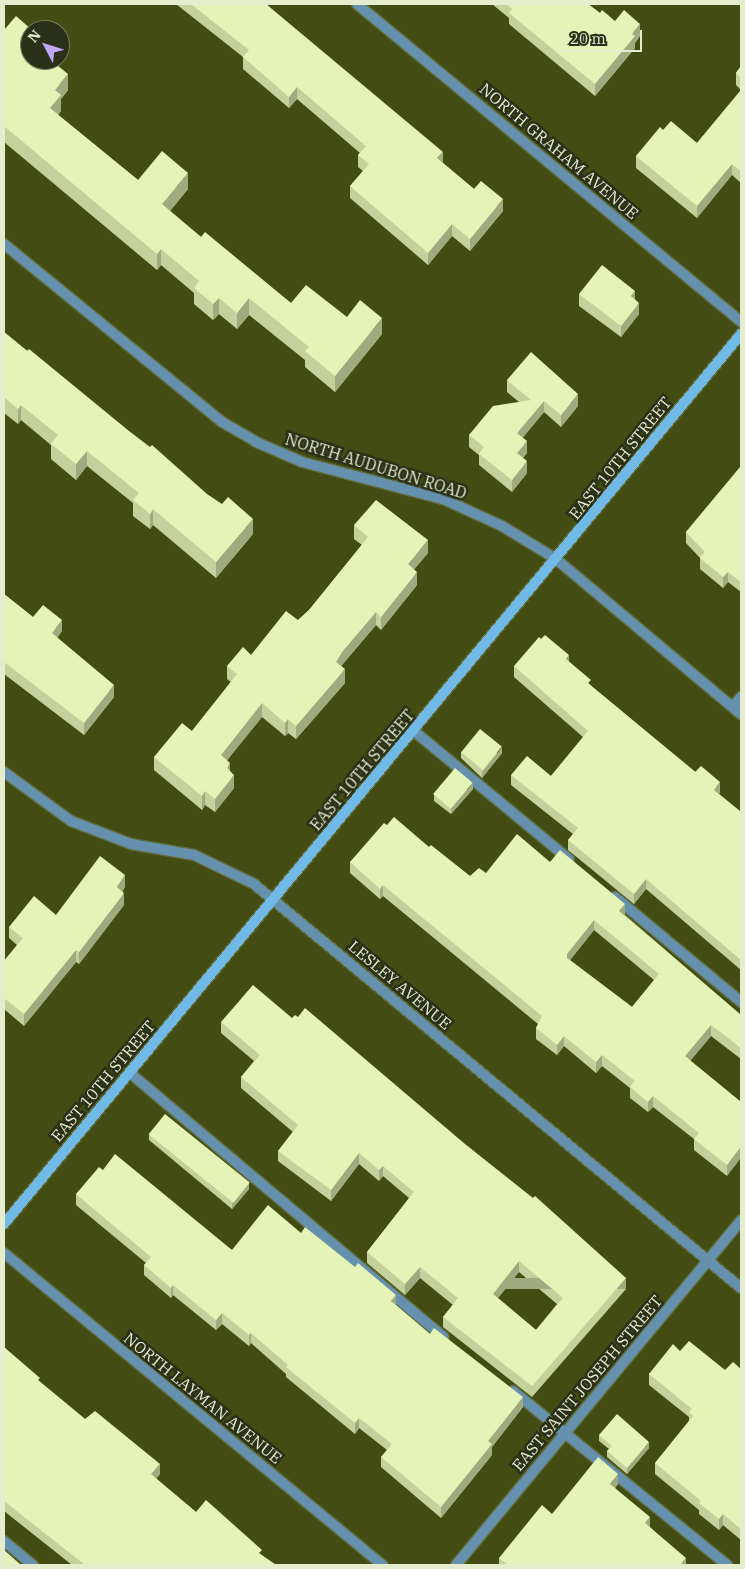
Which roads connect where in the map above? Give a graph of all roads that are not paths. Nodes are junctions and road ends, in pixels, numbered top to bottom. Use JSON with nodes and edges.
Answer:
{"nodes":[{"id":1,"x":357,"y":4,"type":"edge"},
{"id":2,"x":4,"y":244,"type":"edge"},
{"id":3,"x":741,"y":322,"type":"edge"},
{"id":4,"x":741,"y":334,"type":"edge"},
{"id":5,"x":556,"y":559,"type":"junction"},
{"id":6,"x":741,"y":697,"type":"edge"},
{"id":7,"x":737,"y":710,"type":"edge"},
{"id":8,"x":414,"y":731,"type":"junction"},
{"id":9,"x":4,"y":772,"type":"edge"},
{"id":10,"x":581,"y":870,"type":"edge"},
{"id":11,"x":604,"y":888,"type":"edge"},
{"id":12,"x":274,"y":900,"type":"junction"},
{"id":13,"x":741,"y":1002,"type":"edge"},
{"id":14,"x":130,"y":1073,"type":"junction"},
{"id":15,"x":741,"y":1220,"type":"edge"},
{"id":16,"x":4,"y":1224,"type":"edge"},
{"id":17,"x":4,"y":1253,"type":"edge"},
{"id":18,"x":708,"y":1261,"type":"junction"},
{"id":19,"x":741,"y":1288,"type":"edge"},
{"id":20,"x":454,"y":1345,"type":"edge"},
{"id":21,"x":500,"y":1381,"type":"edge"},
{"id":22,"x":566,"y":1432,"type":"junction"},
{"id":23,"x":4,"y":1541,"type":"edge"},
{"id":24,"x":33,"y":1565,"type":"edge"},
{"id":25,"x":383,"y":1565,"type":"edge"},
{"id":26,"x":456,"y":1565,"type":"edge"},
{"id":27,"x":727,"y":1565,"type":"edge"}],
"edges":[{"from":1,"to":3,"type":"street","name":"NORTH GRAHAM AVENUE"},
{"from":2,"to":5,"type":"street","name":"NORTH AUDUBON ROAD"},
{"from":4,"to":5,"type":"main road","name":"EAST 10TH STREET"},
{"from":5,"to":7,"type":"street","name":"NORTH AUDUBON ROAD"},
{"from":5,"to":8,"type":"main road","name":"EAST 10TH STREET"},
{"from":6,"to":7,"type":"street"},
{"from":8,"to":10,"type":"street"},
{"from":8,"to":12,"type":"main road","name":"EAST 10TH STREET"},
{"from":9,"to":12,"type":"street","name":"LESLEY AVENUE"},
{"from":11,"to":13,"type":"street"},
{"from":12,"to":14,"type":"main road","name":"EAST 10TH STREET"},
{"from":12,"to":18,"type":"street","name":"LESLEY AVENUE"},
{"from":14,"to":16,"type":"main road","name":"EAST 10TH STREET"},
{"from":14,"to":20,"type":"street"},
{"from":15,"to":18,"type":"street","name":"EAST SAINT JOSEPH STREET"},
{"from":17,"to":25,"type":"street","name":"NORTH LAYMAN AVENUE"},
{"from":18,"to":19,"type":"street","name":"LESLEY AVENUE"},
{"from":18,"to":22,"type":"street","name":"EAST SAINT JOSEPH STREET"},
{"from":21,"to":22,"type":"street"},
{"from":22,"to":26,"type":"street","name":"EAST SAINT JOSEPH STREET"},
{"from":22,"to":27,"type":"street"},
{"from":23,"to":24,"type":"street"}]}
